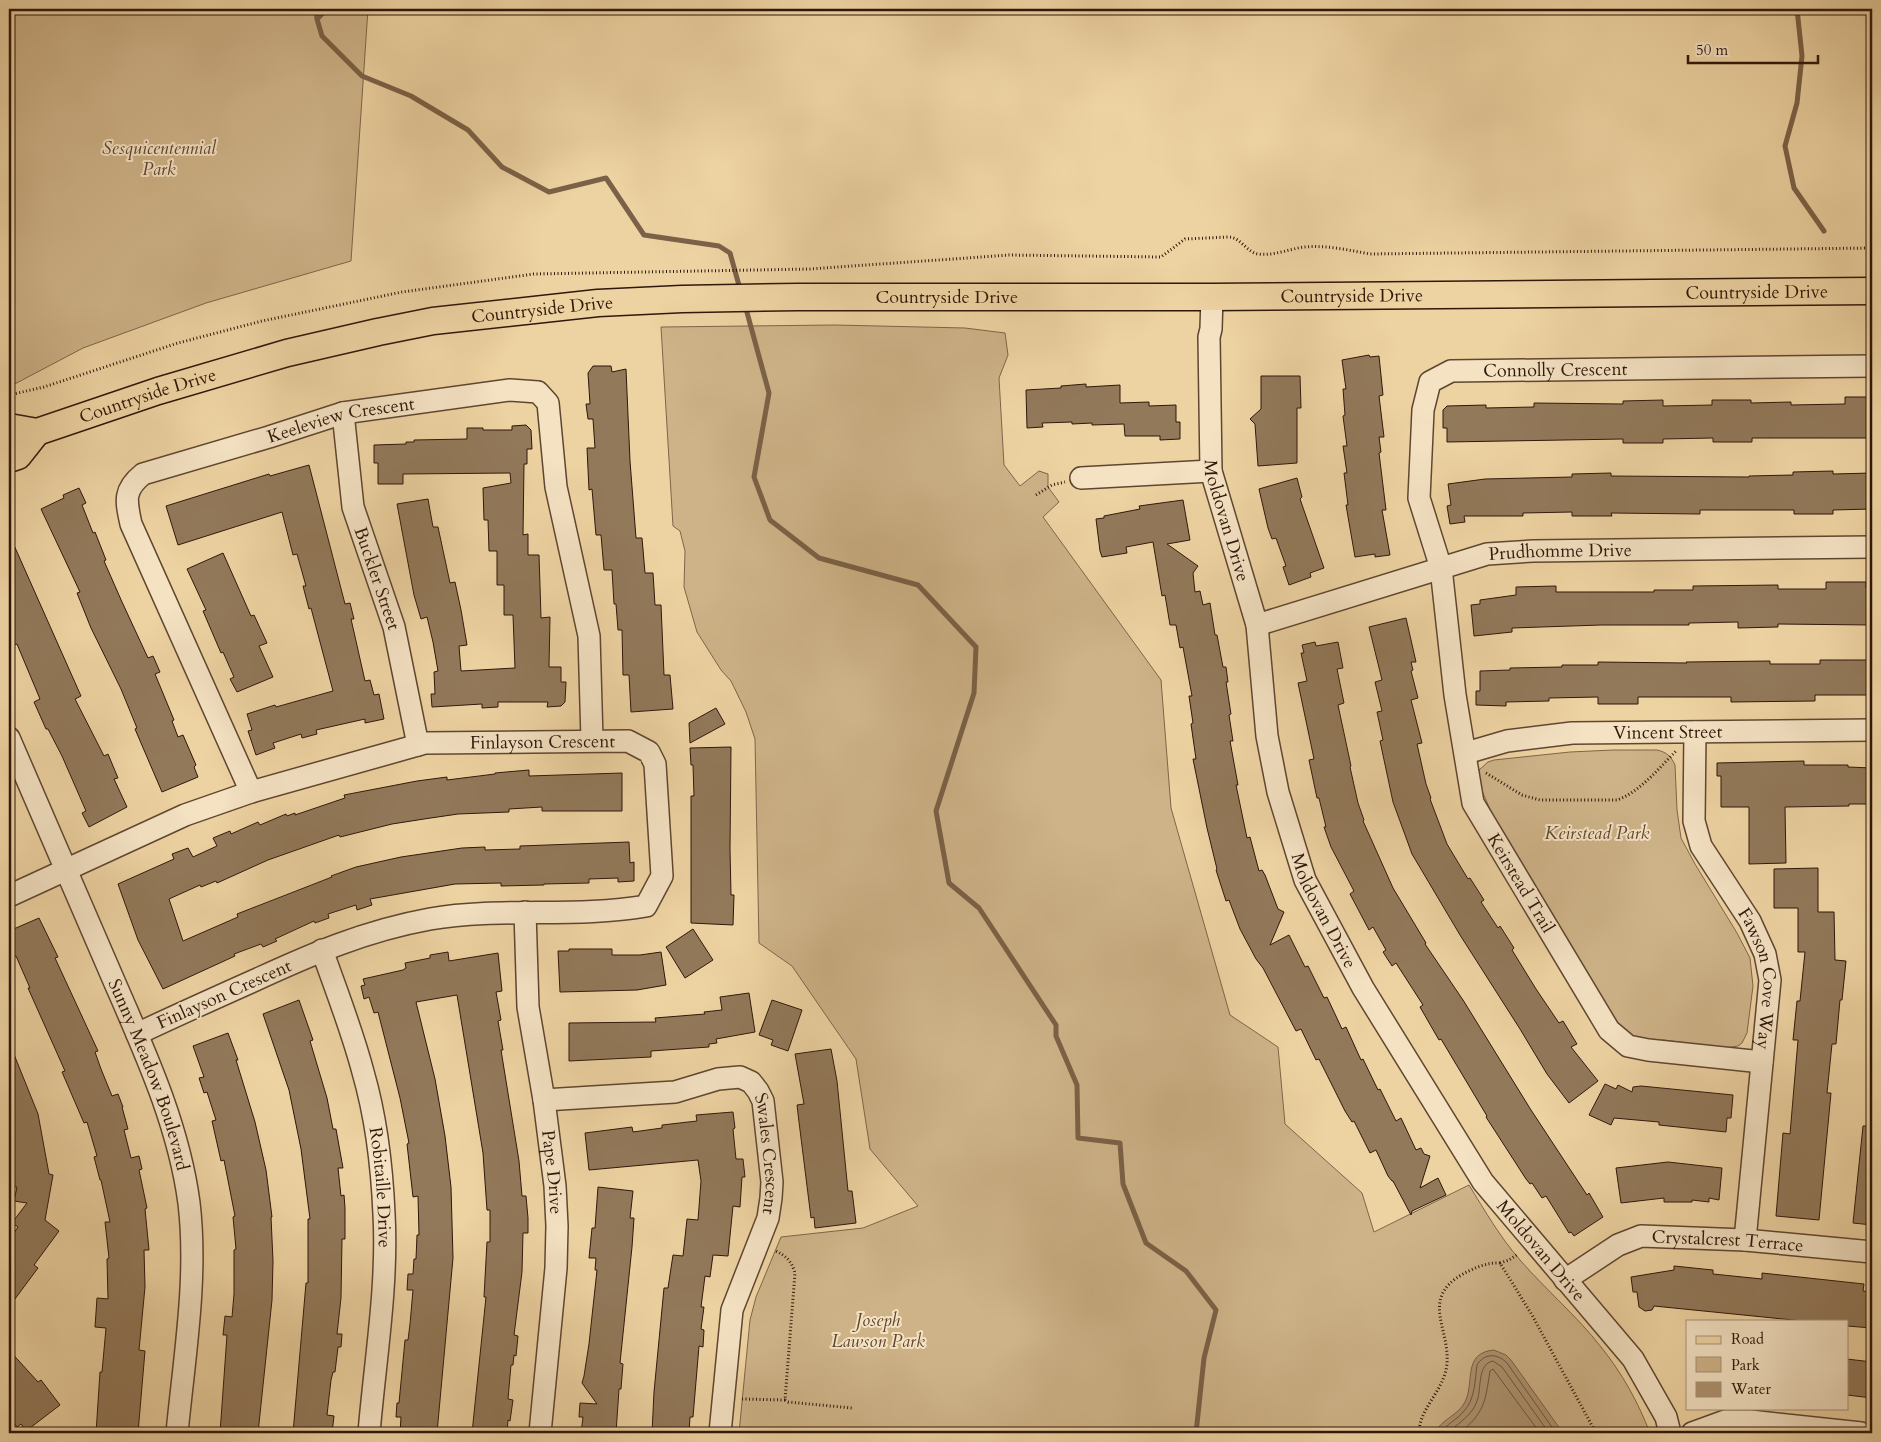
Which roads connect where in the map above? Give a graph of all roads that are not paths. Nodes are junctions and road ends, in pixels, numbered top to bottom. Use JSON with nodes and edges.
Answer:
{"nodes":[{"id":1,"x":1872,"y":291,"type":"edge"},
{"id":2,"x":1212,"y":297,"type":"junction"},
{"id":3,"x":1872,"y":366,"type":"edge"},
{"id":4,"x":343,"y":412,"type":"junction"},
{"id":5,"x":9,"y":427,"type":"edge"},
{"id":6,"x":37,"y":432,"type":"junction"},
{"id":7,"x":9,"y":459,"type":"edge"},
{"id":8,"x":1211,"y":471,"type":"junction"},
{"id":9,"x":1081,"y":478,"type":"road end"},
{"id":10,"x":1872,"y":547,"type":"edge"},
{"id":11,"x":1441,"y":568,"type":"junction"},
{"id":12,"x":1257,"y":624,"type":"junction"},
{"id":13,"x":1872,"y":730,"type":"edge"},
{"id":14,"x":1695,"y":732,"type":"junction"},
{"id":15,"x":9,"y":738,"type":"edge"},
{"id":16,"x":592,"y":740,"type":"junction"},
{"id":17,"x":418,"y":745,"type":"junction"},
{"id":18,"x":1466,"y":752,"type":"junction"},
{"id":19,"x":251,"y":792,"type":"junction"},
{"id":20,"x":66,"y":871,"type":"junction"},
{"id":21,"x":9,"y":896,"type":"edge"},
{"id":22,"x":525,"y":912,"type":"junction"},
{"id":23,"x":322,"y":950,"type":"junction"},
{"id":24,"x":137,"y":1034,"type":"junction"},
{"id":25,"x":1762,"y":1062,"type":"junction"},
{"id":26,"x":544,"y":1100,"type":"junction"},
{"id":27,"x":1745,"y":1240,"type":"junction"},
{"id":28,"x":1872,"y":1252,"type":"edge"},
{"id":29,"x":1565,"y":1280,"type":"junction"},
{"id":30,"x":177,"y":1433,"type":"edge"},
{"id":31,"x":369,"y":1433,"type":"edge"},
{"id":32,"x":540,"y":1433,"type":"edge"},
{"id":33,"x":720,"y":1433,"type":"edge"},
{"id":34,"x":1670,"y":1433,"type":"edge"},
{"id":35,"x":1692,"y":1433,"type":"edge"},
{"id":36,"x":1861,"y":1433,"type":"edge"}],
"edges":[{"from":1,"to":2,"type":"main road","name":"Countryside Drive"},
{"from":2,"to":6,"type":"main road","name":"Countryside Drive"},
{"from":2,"to":8,"type":"street","name":"Moldovan Drive"},
{"from":3,"to":11,"type":"street","name":"Connolly Crescent"},
{"from":4,"to":16,"type":"street","name":"Keeleview Crescent"},
{"from":4,"to":17,"type":"street","name":"Buckler Street"},
{"from":4,"to":19,"type":"street","name":"Keeleview Crescent"},
{"from":5,"to":6,"type":"main road","name":"Countryside Drive"},
{"from":6,"to":7,"type":"main road"},
{"from":8,"to":9,"type":"street"},
{"from":8,"to":12,"type":"street","name":"Moldovan Drive"},
{"from":10,"to":11,"type":"street","name":"Prudhomme Drive"},
{"from":11,"to":12,"type":"street","name":"Prudhomme Drive"},
{"from":11,"to":18,"type":"street","name":"Keirstead Trail"},
{"from":12,"to":29,"type":"street","name":"Moldovan Drive"},
{"from":13,"to":14,"type":"street","name":"Vincent Street"},
{"from":14,"to":18,"type":"street","name":"Vincent Street"},
{"from":14,"to":25,"type":"street","name":"Fawson Cove Way"},
{"from":15,"to":20,"type":"street","name":"Sunny Meadow Boulevard"},
{"from":16,"to":17,"type":"street","name":"Finlayson Crescent"},
{"from":16,"to":22,"type":"street","name":"Finlayson Crescent"},
{"from":17,"to":19,"type":"street","name":"Finlayson Crescent"},
{"from":18,"to":25,"type":"street","name":"Keirstead Trail"},
{"from":19,"to":20,"type":"street","name":"Finlayson Crescent"},
{"from":20,"to":21,"type":"street","name":"Finlayson Crescent"},
{"from":20,"to":24,"type":"street","name":"Sunny Meadow Boulevard"},
{"from":22,"to":23,"type":"street","name":"Finlayson Crescent"},
{"from":22,"to":26,"type":"street","name":"Pape Drive"},
{"from":23,"to":24,"type":"street","name":"Finlayson Crescent"},
{"from":23,"to":31,"type":"street","name":"Robitaille Drive"},
{"from":24,"to":30,"type":"street","name":"Sunny Meadow Boulevard"},
{"from":25,"to":27,"type":"street","name":"Fawson Cove Way"},
{"from":26,"to":32,"type":"street","name":"Pape Drive"},
{"from":26,"to":33,"type":"street","name":"Swales Crescent"},
{"from":27,"to":28,"type":"street","name":"Crystalcrest Terrace"},
{"from":27,"to":29,"type":"street","name":"Crystalcrest Terrace"},
{"from":29,"to":34,"type":"street","name":"Moldovan Drive"},
{"from":35,"to":36,"type":"street"}]}
